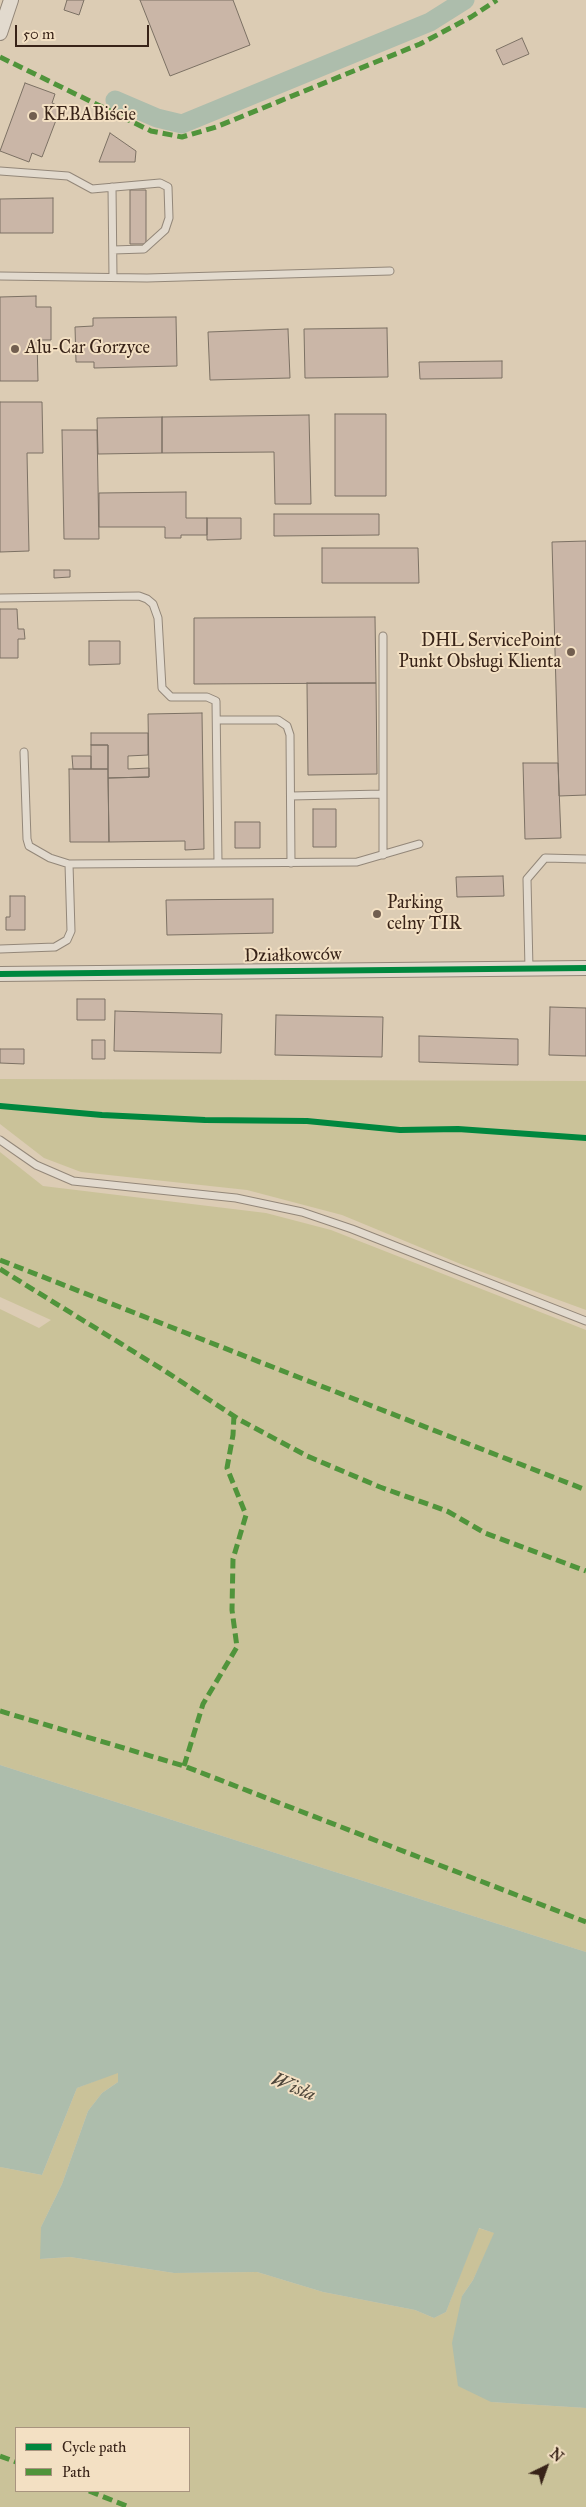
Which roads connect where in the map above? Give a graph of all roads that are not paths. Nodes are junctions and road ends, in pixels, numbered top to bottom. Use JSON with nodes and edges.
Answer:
{"nodes":[{"id":1,"x":11,"y":0,"type":"edge"},
{"id":2,"x":0,"y":33,"type":"edge"},
{"id":3,"x":0,"y":171,"type":"edge"},
{"id":4,"x":112,"y":187,"type":"junction"},
{"id":5,"x":113,"y":250,"type":"junction"},
{"id":6,"x":390,"y":271,"type":"dead end"},
{"id":7,"x":0,"y":276,"type":"edge"},
{"id":8,"x":113,"y":277,"type":"junction"},
{"id":9,"x":0,"y":598,"type":"edge"},
{"id":10,"x":383,"y":636,"type":"dead end"},
{"id":11,"x":217,"y":720,"type":"junction"},
{"id":12,"x":24,"y":752,"type":"dead end"},
{"id":13,"x":383,"y":794,"type":"junction"},
{"id":14,"x":290,"y":796,"type":"junction"},
{"id":15,"x":419,"y":844,"type":"dead end"},
{"id":16,"x":383,"y":854,"type":"junction"},
{"id":17,"x":586,"y":858,"type":"edge"},
{"id":18,"x":218,"y":863,"type":"junction"},
{"id":19,"x":292,"y":863,"type":"junction"},
{"id":20,"x":69,"y":864,"type":"junction"},
{"id":21,"x":0,"y":948,"type":"edge"},
{"id":22,"x":586,"y":968,"type":"edge"},
{"id":23,"x":529,"y":969,"type":"junction"},
{"id":24,"x":0,"y":974,"type":"edge"},
{"id":25,"x":0,"y":1140,"type":"edge"},
{"id":26,"x":586,"y":1320,"type":"edge"}],
"edges":[{"from":1,"to":2,"type":"street"},
{"from":3,"to":4,"type":"lane"},
{"from":4,"to":5,"type":"lane"},
{"from":4,"to":5,"type":"lane"},
{"from":5,"to":8,"type":"lane"},
{"from":6,"to":8,"type":"lane"},
{"from":7,"to":8,"type":"lane"},
{"from":9,"to":11,"type":"lane"},
{"from":10,"to":13,"type":"lane"},
{"from":11,"to":14,"type":"lane"},
{"from":11,"to":18,"type":"lane"},
{"from":12,"to":20,"type":"lane"},
{"from":13,"to":14,"type":"lane"},
{"from":13,"to":16,"type":"lane"},
{"from":14,"to":19,"type":"lane"},
{"from":15,"to":16,"type":"lane"},
{"from":16,"to":19,"type":"lane"},
{"from":17,"to":23,"type":"lane"},
{"from":18,"to":19,"type":"lane"},
{"from":18,"to":20,"type":"lane"},
{"from":20,"to":21,"type":"lane"},
{"from":22,"to":23,"type":"street","name":"Działkowców"},
{"from":23,"to":24,"type":"street","name":"Działkowców"},
{"from":25,"to":26,"type":"lane"}]}
